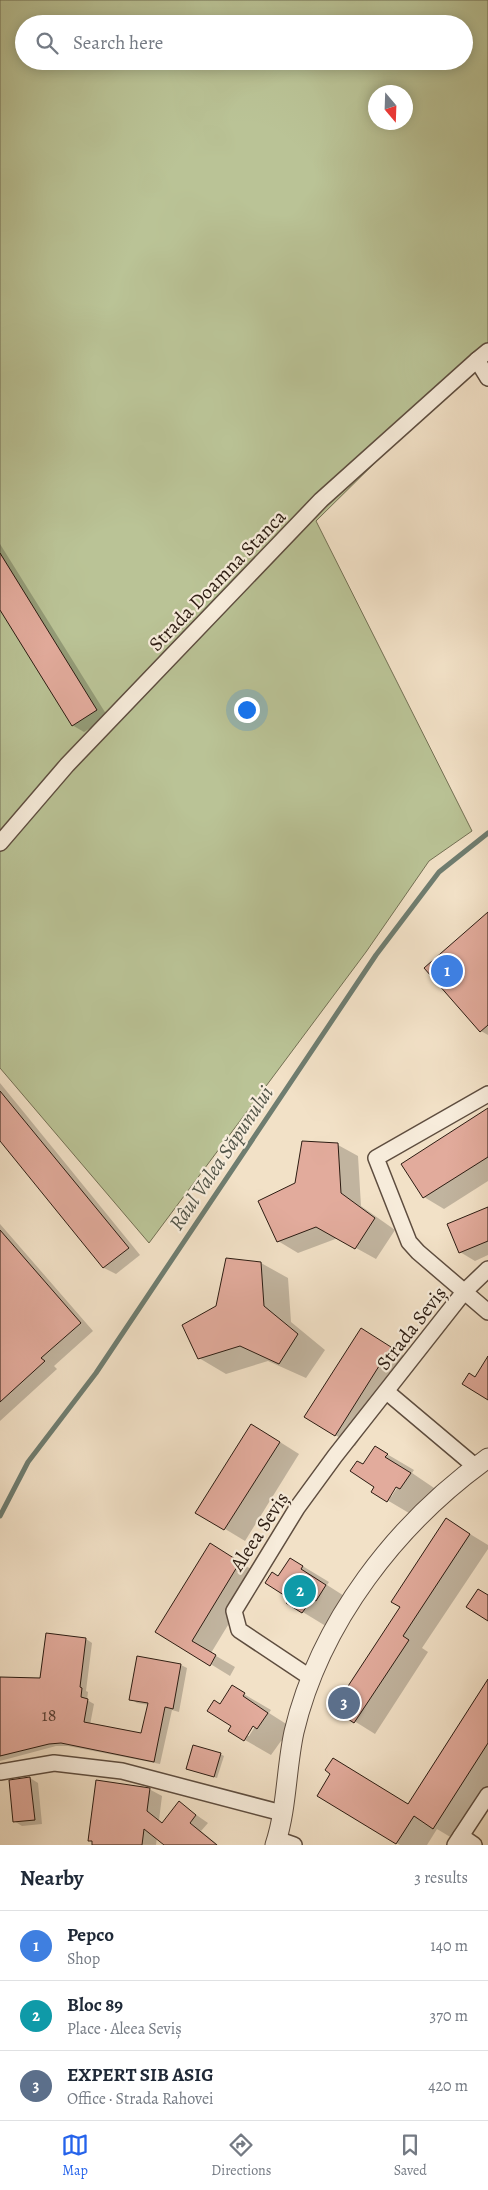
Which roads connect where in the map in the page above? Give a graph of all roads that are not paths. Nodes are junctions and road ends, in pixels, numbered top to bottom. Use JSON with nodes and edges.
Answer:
{"nodes":[{"id":1,"x":483,"y":356,"type":"edge"},
{"id":2,"x":488,"y":378,"type":"edge"},
{"id":3,"x":0,"y":843,"type":"edge"},
{"id":4,"x":488,"y":1094,"type":"edge"},
{"id":5,"x":488,"y":1269,"type":"edge"},
{"id":6,"x":464,"y":1292,"type":"junction"},
{"id":7,"x":488,"y":1312,"type":"edge"},
{"id":8,"x":387,"y":1392,"type":"junction"},
{"id":9,"x":482,"y":1463,"type":"edge"},
{"id":10,"x":311,"y":1678,"type":"junction"},
{"id":11,"x":0,"y":1772,"type":"edge"},
{"id":12,"x":488,"y":1795,"type":"edge"},
{"id":13,"x":282,"y":1813,"type":"junction"},
{"id":14,"x":458,"y":1840,"type":"edge"},
{"id":15,"x":282,"y":1843,"type":"edge"},
{"id":16,"x":474,"y":1845,"type":"edge"}],
"edges":[{"from":1,"to":2,"type":"street","name":"Strada Doamna Stanca"},
{"from":1,"to":3,"type":"street","name":"Strada Doamna Stanca"},
{"from":4,"to":6,"type":"street"},
{"from":5,"to":6,"type":"street"},
{"from":6,"to":7,"type":"street"},
{"from":6,"to":8,"type":"street","name":"Strada Seviș"},
{"from":8,"to":9,"type":"street","name":"Strada Seviș"},
{"from":8,"to":10,"type":"street","name":"Aleea Seviș"},
{"from":9,"to":10,"type":"street"},
{"from":10,"to":13,"type":"street"},
{"from":11,"to":13,"type":"street"},
{"from":12,"to":14,"type":"street"},
{"from":13,"to":15,"type":"street"},
{"from":14,"to":16,"type":"street"}]}
